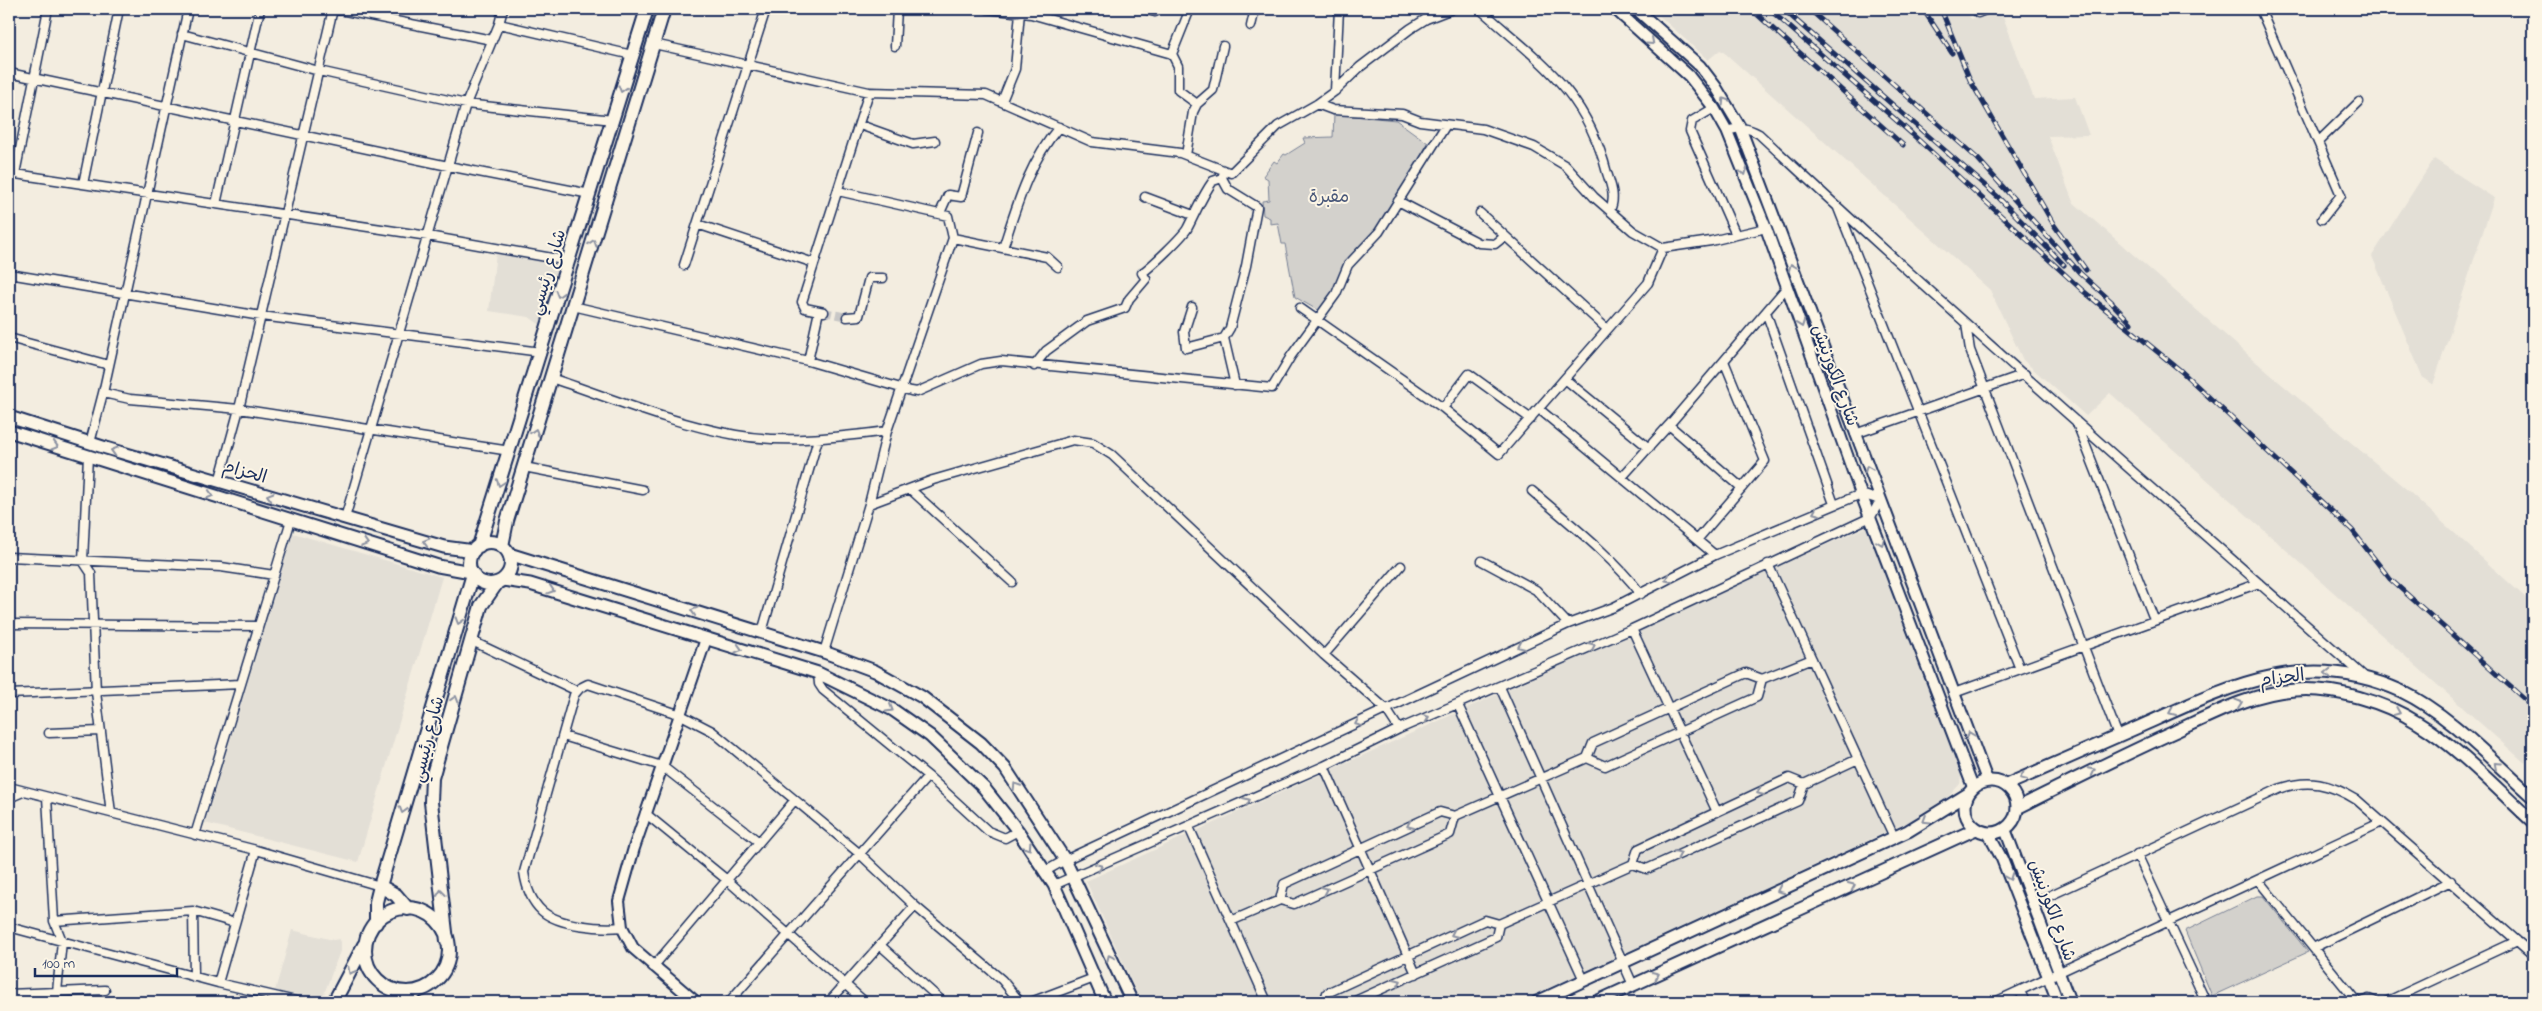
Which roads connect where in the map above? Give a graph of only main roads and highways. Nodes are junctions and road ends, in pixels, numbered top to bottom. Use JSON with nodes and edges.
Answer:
{"nodes":[{"id":1,"x":647,"y":9,"type":"edge"},
{"id":2,"x":664,"y":9,"type":"edge"},
{"id":3,"x":654,"y":46,"type":"junction"},
{"id":4,"x":634,"y":49,"type":"junction"},
{"id":5,"x":9,"y":417,"type":"edge"},
{"id":6,"x":9,"y":431,"type":"edge"},
{"id":7,"x":476,"y":548,"type":"junction"},
{"id":8,"x":506,"y":550,"type":"junction"},
{"id":9,"x":472,"y":573,"type":"junction"},
{"id":10,"x":500,"y":581,"type":"junction"},
{"id":11,"x":824,"y":652,"type":"junction"},
{"id":12,"x":818,"y":673,"type":"junction"},
{"id":13,"x":2006,"y":785,"type":"junction"},
{"id":14,"x":1970,"y":790,"type":"junction"},
{"id":15,"x":2533,"y":797,"type":"edge"},
{"id":16,"x":2017,"y":808,"type":"junction"},
{"id":17,"x":2533,"y":822,"type":"edge"},
{"id":18,"x":1976,"y":829,"type":"junction"},
{"id":19,"x":380,"y":886,"type":"junction"},
{"id":20,"x":408,"y":909,"type":"junction"},
{"id":21,"x":376,"y":923,"type":"junction"},
{"id":22,"x":367,"y":940,"type":"junction"},
{"id":23,"x":447,"y":941,"type":"junction"},
{"id":24,"x":421,"y":990,"type":"junction"},
{"id":25,"x":334,"y":1002,"type":"edge"},
{"id":26,"x":394,"y":1002,"type":"edge"},
{"id":27,"x":1105,"y":1002,"type":"edge"},
{"id":28,"x":1132,"y":1002,"type":"edge"},
{"id":29,"x":1537,"y":1002,"type":"edge"},
{"id":30,"x":1596,"y":1002,"type":"edge"}],
"edges":[{"from":1,"to":4,"type":"highway","name":"شارع رئيسي"},
{"from":2,"to":3,"type":"highway","name":"شارع رئيسي"},
{"from":3,"to":4,"type":"highway"},
{"from":8,"to":3,"type":"highway","name":"شارع رئيسي","one_way":true},
{"from":4,"to":7,"type":"highway","name":"شارع رئيسي","one_way":true},
{"from":7,"to":5,"type":"main road","name":"الحزام","one_way":true},
{"from":6,"to":9,"type":"main road","one_way":true},
{"from":7,"to":8,"type":"highway"},
{"from":7,"to":9,"type":"highway","name":"شارع رئيسي"},
{"from":8,"to":10,"type":"highway","name":"شارع رئيسي"},
{"from":11,"to":8,"type":"main road","one_way":true},
{"from":9,"to":10,"type":"highway"},
{"from":9,"to":19,"type":"highway","name":"شارع رئيسي","one_way":true},
{"from":10,"to":12,"type":"main road","one_way":true},
{"from":23,"to":10,"type":"highway","name":"شارع رئيسي","one_way":true},
{"from":11,"to":12,"type":"main road"},
{"from":28,"to":11,"type":"main road","one_way":true},
{"from":12,"to":27,"type":"main road","one_way":true},
{"from":13,"to":14,"type":"main road"},
{"from":15,"to":13,"type":"main road","one_way":true},
{"from":13,"to":16,"type":"main road"},
{"from":14,"to":18,"type":"main road"},
{"from":14,"to":29,"type":"main road","one_way":true},
{"from":16,"to":17,"type":"main road","name":"الحزام","one_way":true},
{"from":16,"to":18,"type":"main road"},
{"from":30,"to":18,"type":"main road","one_way":true},
{"from":19,"to":20,"type":"highway"},
{"from":19,"to":21,"type":"highway","name":"شارع رئيسي"},
{"from":20,"to":21,"type":"highway"},
{"from":20,"to":23,"type":"highway"},
{"from":21,"to":22,"type":"highway","name":"شارع رئيسي"},
{"from":22,"to":24,"type":"highway"},
{"from":22,"to":25,"type":"highway","name":"شارع رئيسي","one_way":true},
{"from":23,"to":24,"type":"highway","name":"شارع رئيسي"},
{"from":24,"to":26,"type":"highway","name":"شارع رئيسي"}]}
